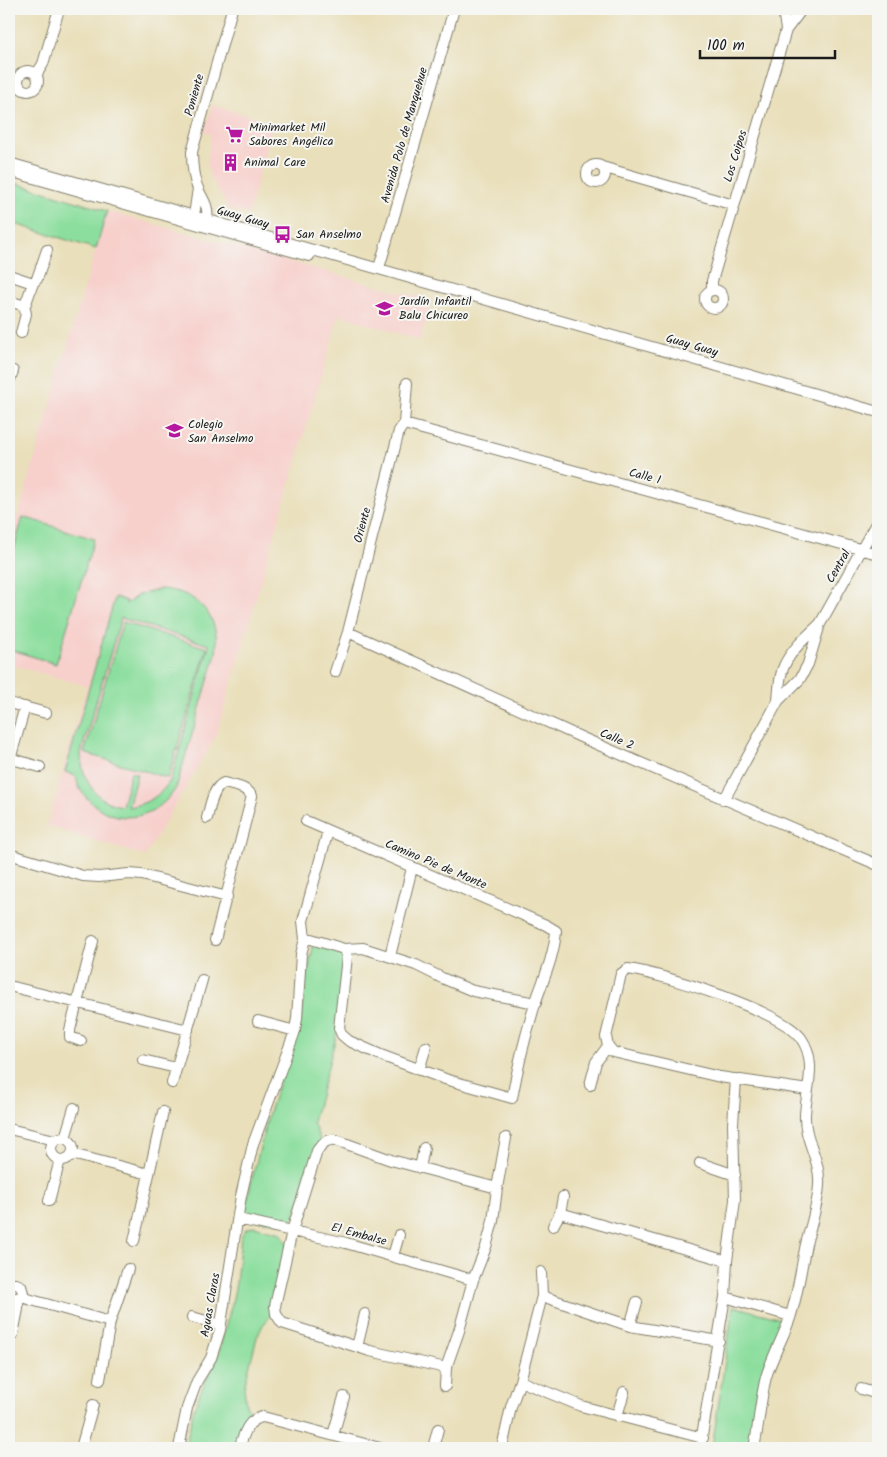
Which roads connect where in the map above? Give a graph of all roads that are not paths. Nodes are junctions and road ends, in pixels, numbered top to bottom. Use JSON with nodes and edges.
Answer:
{"nodes":[{"id":1,"x":59,"y":9,"type":"edge"},
{"id":2,"x":232,"y":9,"type":"edge"},
{"id":3,"x":454,"y":9,"type":"edge"},
{"id":4,"x":783,"y":9,"type":"edge"},
{"id":5,"x":802,"y":9,"type":"edge"},
{"id":6,"x":786,"y":30,"type":"junction"},
{"id":7,"x":36,"y":75,"type":"dead end"},
{"id":8,"x":9,"y":163,"type":"edge"},
{"id":9,"x":602,"y":168,"type":"dead end"},
{"id":10,"x":9,"y":171,"type":"edge"},
{"id":11,"x":129,"y":201,"type":"junction"},
{"id":12,"x":734,"y":206,"type":"junction"},
{"id":13,"x":199,"y":220,"type":"junction"},
{"id":14,"x":46,"y":250,"type":"dead end"},
{"id":15,"x":320,"y":255,"type":"junction"},
{"id":16,"x":379,"y":268,"type":"junction"},
{"id":17,"x":9,"y":275,"type":"edge"},
{"id":18,"x":33,"y":283,"type":"junction"},
{"id":19,"x":712,"y":290,"type":"dead end"},
{"id":20,"x":9,"y":301,"type":"edge"},
{"id":21,"x":498,"y":302,"type":"junction"},
{"id":22,"x":24,"y":304,"type":"junction"},
{"id":23,"x":21,"y":333,"type":"dead end"},
{"id":24,"x":13,"y":371,"type":"dead end"},
{"id":25,"x":9,"y":382,"type":"edge"},
{"id":26,"x":407,"y":383,"type":"dead end"},
{"id":27,"x":878,"y":412,"type":"edge"},
{"id":28,"x":404,"y":424,"type":"junction"},
{"id":29,"x":878,"y":520,"type":"edge"},
{"id":30,"x":862,"y":549,"type":"junction"},
{"id":31,"x":878,"y":554,"type":"edge"},
{"id":32,"x":820,"y":624,"type":"junction"},
{"id":33,"x":348,"y":632,"type":"junction"},
{"id":34,"x":335,"y":672,"type":"dead end"},
{"id":35,"x":778,"y":701,"type":"junction"},
{"id":36,"x":9,"y":703,"type":"edge"},
{"id":37,"x":25,"y":708,"type":"junction"},
{"id":38,"x":46,"y":713,"type":"dead end"},
{"id":39,"x":9,"y":759,"type":"edge"},
{"id":40,"x":40,"y":767,"type":"dead end"},
{"id":41,"x":724,"y":800,"type":"junction"},
{"id":42,"x":207,"y":818,"type":"dead end"},
{"id":43,"x":306,"y":821,"type":"dead end"},
{"id":44,"x":328,"y":831,"type":"junction"},
{"id":45,"x":9,"y":854,"type":"edge"},
{"id":46,"x":878,"y":865,"type":"edge"},
{"id":47,"x":412,"y":868,"type":"junction"},
{"id":48,"x":226,"y":897,"type":"junction"},
{"id":49,"x":305,"y":939,"type":"junction"},
{"id":50,"x":215,"y":940,"type":"dead end"},
{"id":51,"x":93,"y":941,"type":"dead end"},
{"id":52,"x":344,"y":949,"type":"junction"},
{"id":53,"x":390,"y":956,"type":"junction"},
{"id":54,"x":202,"y":980,"type":"dead end"},
{"id":55,"x":9,"y":986,"type":"edge"},
{"id":56,"x":78,"y":1002,"type":"junction"},
{"id":57,"x":536,"y":1003,"type":"junction"},
{"id":58,"x":258,"y":1022,"type":"dead end"},
{"id":59,"x":188,"y":1030,"type":"junction"},
{"id":60,"x":295,"y":1030,"type":"junction"},
{"id":61,"x":81,"y":1041,"type":"dead end"},
{"id":62,"x":608,"y":1046,"type":"junction"},
{"id":63,"x":426,"y":1047,"type":"dead end"},
{"id":64,"x":144,"y":1060,"type":"dead end"},
{"id":65,"x":176,"y":1068,"type":"junction"},
{"id":66,"x":419,"y":1070,"type":"junction"},
{"id":67,"x":736,"y":1079,"type":"junction"},
{"id":68,"x":172,"y":1083,"type":"dead end"},
{"id":69,"x":590,"y":1085,"type":"dead end"},
{"id":70,"x":808,"y":1090,"type":"junction"},
{"id":71,"x":74,"y":1108,"type":"dead end"},
{"id":72,"x":163,"y":1112,"type":"dead end"},
{"id":73,"x":9,"y":1129,"type":"edge"},
{"id":74,"x":65,"y":1138,"type":"junction"},
{"id":75,"x":506,"y":1138,"type":"dead end"},
{"id":76,"x":54,"y":1140,"type":"junction"},
{"id":77,"x":424,"y":1148,"type":"dead end"},
{"id":78,"x":72,"y":1154,"type":"junction"},
{"id":79,"x":60,"y":1160,"type":"junction"},
{"id":80,"x":700,"y":1164,"type":"dead end"},
{"id":81,"x":420,"y":1168,"type":"junction"},
{"id":82,"x":149,"y":1174,"type":"junction"},
{"id":83,"x":735,"y":1175,"type":"junction"},
{"id":84,"x":496,"y":1188,"type":"junction"},
{"id":85,"x":563,"y":1197,"type":"dead end"},
{"id":86,"x":49,"y":1201,"type":"dead end"},
{"id":87,"x":560,"y":1213,"type":"junction"},
{"id":88,"x":238,"y":1219,"type":"junction"},
{"id":89,"x":553,"y":1226,"type":"dead end"},
{"id":90,"x":292,"y":1232,"type":"junction"},
{"id":91,"x":399,"y":1235,"type":"dead end"},
{"id":92,"x":134,"y":1240,"type":"dead end"},
{"id":93,"x":393,"y":1256,"type":"junction"},
{"id":94,"x":727,"y":1261,"type":"junction"},
{"id":95,"x":128,"y":1269,"type":"dead end"},
{"id":96,"x":541,"y":1272,"type":"dead end"},
{"id":97,"x":473,"y":1280,"type":"junction"},
{"id":98,"x":13,"y":1291,"type":"edge"},
{"id":99,"x":542,"y":1296,"type":"junction"},
{"id":100,"x":725,"y":1297,"type":"junction"},
{"id":101,"x":637,"y":1302,"type":"dead end"},
{"id":102,"x":365,"y":1314,"type":"dead end"},
{"id":103,"x":790,"y":1316,"type":"junction"},
{"id":104,"x":192,"y":1317,"type":"dead end"},
{"id":105,"x":110,"y":1322,"type":"junction"},
{"id":106,"x":221,"y":1324,"type":"junction"},
{"id":107,"x":630,"y":1326,"type":"junction"},
{"id":108,"x":13,"y":1334,"type":"dead end"},
{"id":109,"x":719,"y":1341,"type":"junction"},
{"id":110,"x":357,"y":1347,"type":"junction"},
{"id":111,"x":446,"y":1368,"type":"junction"},
{"id":112,"x":100,"y":1380,"type":"dead end"},
{"id":113,"x":520,"y":1381,"type":"junction"},
{"id":114,"x":445,"y":1386,"type":"dead end"},
{"id":115,"x":861,"y":1389,"type":"dead end"},
{"id":116,"x":624,"y":1392,"type":"dead end"},
{"id":117,"x":878,"y":1394,"type":"edge"},
{"id":118,"x":344,"y":1397,"type":"dead end"},
{"id":119,"x":94,"y":1405,"type":"dead end"},
{"id":120,"x":616,"y":1416,"type":"junction"},
{"id":121,"x":438,"y":1429,"type":"dead end"},
{"id":122,"x":332,"y":1436,"type":"junction"},
{"id":123,"x":701,"y":1443,"type":"edge"},
{"id":124,"x":9,"y":1447,"type":"edge"},
{"id":125,"x":13,"y":1448,"type":"edge"},
{"id":126,"x":81,"y":1448,"type":"edge"},
{"id":127,"x":179,"y":1448,"type":"edge"},
{"id":128,"x":239,"y":1448,"type":"edge"},
{"id":129,"x":380,"y":1448,"type":"edge"},
{"id":130,"x":433,"y":1448,"type":"edge"},
{"id":131,"x":502,"y":1448,"type":"edge"},
{"id":132,"x":754,"y":1448,"type":"edge"}],
"edges":[{"from":1,"to":7,"type":"street"},
{"from":2,"to":13,"type":"street","name":"Poniente"},
{"from":3,"to":16,"type":"street","name":"Avenida Polo de Manquehue"},
{"from":4,"to":6,"type":"street","name":"Los Coipos"},
{"from":5,"to":6,"type":"street","name":"Los Coipos"},
{"from":6,"to":12,"type":"street","name":"Los Coipos"},
{"from":8,"to":11,"type":"street","name":"Guay Guay"},
{"from":9,"to":12,"type":"street"},
{"from":10,"to":11,"type":"street","name":"Guay Guay"},
{"from":11,"to":13,"type":"street","name":"Guay Guay"},
{"from":12,"to":19,"type":"street","name":"Los Coipos"},
{"from":13,"to":15,"type":"street","name":"Guay Guay"},
{"from":14,"to":18,"type":"street"},
{"from":15,"to":16,"type":"street","name":"Guay Guay"},
{"from":15,"to":21,"type":"street","name":"Guay Guay"},
{"from":16,"to":21,"type":"street","name":"Guay Guay"},
{"from":17,"to":18,"type":"street"},
{"from":18,"to":22,"type":"street"},
{"from":20,"to":22,"type":"street"},
{"from":21,"to":27,"type":"street","name":"Guay Guay"},
{"from":22,"to":23,"type":"street"},
{"from":24,"to":25,"type":"street"},
{"from":26,"to":28,"type":"street","name":"Oriente"},
{"from":28,"to":30,"type":"street","name":"Calle 1"},
{"from":28,"to":33,"type":"street","name":"Oriente"},
{"from":29,"to":30,"type":"street","name":"Central"},
{"from":30,"to":31,"type":"street","name":"Calle 1"},
{"from":30,"to":32,"type":"street","name":"Central"},
{"from":32,"to":35,"type":"street","name":"Central"},
{"from":32,"to":35,"type":"street","name":"Central"},
{"from":33,"to":34,"type":"street","name":"Oriente"},
{"from":33,"to":41,"type":"street","name":"Calle 2"},
{"from":35,"to":41,"type":"street","name":"Central"},
{"from":36,"to":37,"type":"street"},
{"from":37,"to":38,"type":"street"},
{"from":37,"to":39,"type":"street"},
{"from":39,"to":40,"type":"street"},
{"from":41,"to":46,"type":"street","name":"Calle 2"},
{"from":42,"to":48,"type":"street"},
{"from":43,"to":44,"type":"street","name":"Camino Pie de Monte"},
{"from":44,"to":47,"type":"street","name":"Camino Pie de Monte"},
{"from":44,"to":49,"type":"street","name":"Aguas Claras"},
{"from":45,"to":48,"type":"street"},
{"from":47,"to":53,"type":"street"},
{"from":47,"to":57,"type":"street","name":"Camino Pie de Monte"},
{"from":48,"to":50,"type":"street"},
{"from":49,"to":52,"type":"street"},
{"from":49,"to":60,"type":"street","name":"Aguas Claras"},
{"from":51,"to":56,"type":"street"},
{"from":52,"to":53,"type":"street"},
{"from":52,"to":66,"type":"street"},
{"from":53,"to":57,"type":"street"},
{"from":54,"to":59,"type":"street"},
{"from":55,"to":56,"type":"street"},
{"from":56,"to":59,"type":"street"},
{"from":56,"to":61,"type":"street"},
{"from":57,"to":66,"type":"street"},
{"from":58,"to":60,"type":"street"},
{"from":59,"to":65,"type":"street"},
{"from":60,"to":88,"type":"street","name":"Aguas Claras"},
{"from":62,"to":67,"type":"street"},
{"from":62,"to":69,"type":"street"},
{"from":62,"to":70,"type":"street"},
{"from":63,"to":66,"type":"street"},
{"from":64,"to":65,"type":"street"},
{"from":65,"to":68,"type":"street"},
{"from":67,"to":70,"type":"street"},
{"from":67,"to":83,"type":"street"},
{"from":70,"to":103,"type":"street"},
{"from":71,"to":74,"type":"street"},
{"from":72,"to":82,"type":"street"},
{"from":73,"to":76,"type":"street"},
{"from":74,"to":76,"type":"street"},
{"from":74,"to":78,"type":"street"},
{"from":75,"to":84,"type":"street"},
{"from":76,"to":79,"type":"street"},
{"from":77,"to":81,"type":"street"},
{"from":78,"to":79,"type":"street"},
{"from":78,"to":82,"type":"street"},
{"from":79,"to":86,"type":"street"},
{"from":80,"to":83,"type":"street"},
{"from":81,"to":84,"type":"street"},
{"from":81,"to":90,"type":"street"},
{"from":82,"to":92,"type":"street"},
{"from":83,"to":94,"type":"street"},
{"from":84,"to":97,"type":"street"},
{"from":85,"to":87,"type":"street"},
{"from":87,"to":89,"type":"street"},
{"from":87,"to":94,"type":"street"},
{"from":88,"to":90,"type":"street","name":"El Embalse"},
{"from":88,"to":106,"type":"street","name":"Aguas Claras"},
{"from":90,"to":93,"type":"street","name":"El Embalse"},
{"from":90,"to":110,"type":"street"},
{"from":91,"to":93,"type":"street"},
{"from":93,"to":97,"type":"street","name":"El Embalse"},
{"from":94,"to":100,"type":"street"},
{"from":95,"to":105,"type":"street"},
{"from":96,"to":99,"type":"street"},
{"from":97,"to":111,"type":"street"},
{"from":98,"to":105,"type":"street"},
{"from":98,"to":108,"type":"street"},
{"from":99,"to":107,"type":"street"},
{"from":99,"to":113,"type":"street"},
{"from":100,"to":103,"type":"street"},
{"from":100,"to":109,"type":"street"},
{"from":101,"to":107,"type":"street"},
{"from":102,"to":110,"type":"street"},
{"from":103,"to":132,"type":"street"},
{"from":104,"to":106,"type":"street"},
{"from":105,"to":112,"type":"street"},
{"from":106,"to":127,"type":"street","name":"Aguas Claras"},
{"from":107,"to":109,"type":"street"},
{"from":109,"to":123,"type":"street"},
{"from":110,"to":111,"type":"street"},
{"from":111,"to":114,"type":"street"},
{"from":113,"to":120,"type":"street"},
{"from":113,"to":131,"type":"street"},
{"from":115,"to":117,"type":"street"},
{"from":116,"to":120,"type":"street"},
{"from":118,"to":122,"type":"street"},
{"from":119,"to":126,"type":"street"},
{"from":120,"to":123,"type":"street"},
{"from":121,"to":130,"type":"street"},
{"from":122,"to":128,"type":"street"},
{"from":122,"to":129,"type":"street"},
{"from":124,"to":125,"type":"street"}]}
